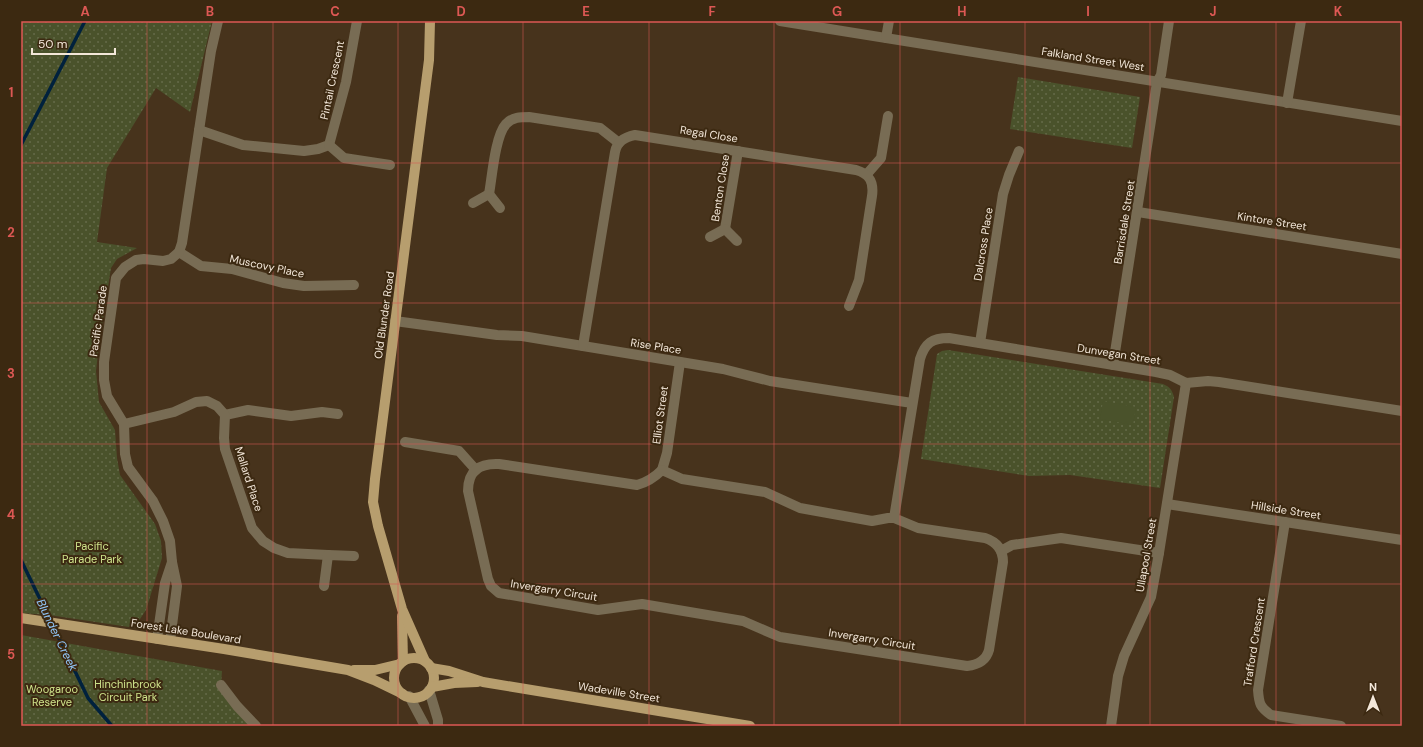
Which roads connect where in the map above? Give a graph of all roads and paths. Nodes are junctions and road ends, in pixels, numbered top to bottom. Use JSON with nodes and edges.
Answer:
{"nodes":[{"id":1,"x":218,"y":21,"type":"edge"},
{"id":2,"x":357,"y":21,"type":"edge"},
{"id":3,"x":430,"y":21,"type":"edge"},
{"id":4,"x":780,"y":21,"type":"edge"},
{"id":5,"x":889,"y":21,"type":"edge"},
{"id":6,"x":1169,"y":21,"type":"edge"},
{"id":7,"x":1301,"y":21,"type":"edge"},
{"id":8,"x":886,"y":38,"type":"junction"},
{"id":9,"x":1157,"y":82,"type":"junction"},
{"id":10,"x":1287,"y":103,"type":"junction"},
{"id":11,"x":888,"y":116,"type":"dead end"},
{"id":12,"x":1402,"y":121,"type":"edge"},
{"id":13,"x":198,"y":130,"type":"junction"},
{"id":14,"x":619,"y":143,"type":"junction"},
{"id":15,"x":329,"y":144,"type":"junction"},
{"id":16,"x":738,"y":151,"type":"junction"},
{"id":17,"x":1019,"y":151,"type":"dead end"},
{"id":18,"x":390,"y":165,"type":"dead end"},
{"id":19,"x":867,"y":174,"type":"junction"},
{"id":20,"x":488,"y":194,"type":"junction"},
{"id":21,"x":473,"y":203,"type":"dead end"},
{"id":22,"x":500,"y":208,"type":"dead end"},
{"id":23,"x":1138,"y":212,"type":"junction"},
{"id":24,"x":725,"y":229,"type":"junction"},
{"id":25,"x":710,"y":236,"type":"dead end"},
{"id":26,"x":737,"y":241,"type":"dead end"},
{"id":27,"x":179,"y":252,"type":"junction"},
{"id":28,"x":1402,"y":254,"type":"edge"},
{"id":29,"x":354,"y":286,"type":"dead end"},
{"id":30,"x":849,"y":306,"type":"dead end"},
{"id":31,"x":396,"y":321,"type":"junction"},
{"id":32,"x":980,"y":343,"type":"junction"},
{"id":33,"x":583,"y":346,"type":"junction"},
{"id":34,"x":680,"y":362,"type":"junction"},
{"id":35,"x":1113,"y":365,"type":"junction"},
{"id":36,"x":1186,"y":383,"type":"junction"},
{"id":37,"x":912,"y":403,"type":"junction"},
{"id":38,"x":1402,"y":411,"type":"edge"},
{"id":39,"x":338,"y":414,"type":"dead end"},
{"id":40,"x":225,"y":415,"type":"junction"},
{"id":41,"x":124,"y":424,"type":"junction"},
{"id":42,"x":405,"y":442,"type":"dead end"},
{"id":43,"x":476,"y":470,"type":"junction"},
{"id":44,"x":662,"y":470,"type":"junction"},
{"id":45,"x":1167,"y":504,"type":"junction"},
{"id":46,"x":894,"y":518,"type":"junction"},
{"id":47,"x":1285,"y":522,"type":"junction"},
{"id":48,"x":1402,"y":540,"type":"edge"},
{"id":49,"x":1001,"y":551,"type":"junction"},
{"id":50,"x":1159,"y":553,"type":"junction"},
{"id":51,"x":328,"y":555,"type":"junction"},
{"id":52,"x":354,"y":556,"type":"dead end"},
{"id":53,"x":172,"y":562,"type":"junction"},
{"id":54,"x":324,"y":586,"type":"dead end"},
{"id":55,"x":402,"y":609,"type":"junction"},
{"id":56,"x":21,"y":618,"type":"edge"},
{"id":57,"x":157,"y":638,"type":"junction"},
{"id":58,"x":170,"y":641,"type":"junction"},
{"id":59,"x":401,"y":663,"type":"junction"},
{"id":60,"x":428,"y":664,"type":"junction"},
{"id":61,"x":348,"y":670,"type":"junction"},
{"id":62,"x":483,"y":682,"type":"junction"},
{"id":63,"x":221,"y":685,"type":"dead end"},
{"id":64,"x":431,"y":689,"type":"junction"},
{"id":65,"x":406,"y":695,"type":"junction"},
{"id":66,"x":256,"y":726,"type":"edge"},
{"id":67,"x":425,"y":726,"type":"edge"},
{"id":68,"x":438,"y":726,"type":"edge"},
{"id":69,"x":750,"y":726,"type":"edge"},
{"id":70,"x":1111,"y":726,"type":"edge"},
{"id":71,"x":1341,"y":726,"type":"edge"}],
"edges":[{"from":1,"to":13,"type":"street"},
{"from":2,"to":15,"type":"street","name":"Pintail Crescent"},
{"from":3,"to":31,"type":"main road","name":"Old Blunder Road"},
{"from":4,"to":8,"type":"street","name":"Falkland Street West"},
{"from":5,"to":8,"type":"street"},
{"from":6,"to":9,"type":"street","name":"Barrisdale Street"},
{"from":7,"to":10,"type":"street"},
{"from":8,"to":9,"type":"street","name":"Falkland Street West"},
{"from":9,"to":10,"type":"street","name":"Falkland Street West"},
{"from":9,"to":23,"type":"street","name":"Barrisdale Street"},
{"from":10,"to":12,"type":"street","name":"Falkland Street West"},
{"from":11,"to":19,"type":"street"},
{"from":13,"to":15,"type":"street"},
{"from":13,"to":27,"type":"street"},
{"from":14,"to":16,"type":"street","name":"Regal Close"},
{"from":14,"to":20,"type":"street"},
{"from":14,"to":33,"type":"street"},
{"from":15,"to":18,"type":"street"},
{"from":16,"to":19,"type":"street","name":"Regal Close"},
{"from":16,"to":24,"type":"street","name":"Benton Close"},
{"from":17,"to":32,"type":"street","name":"Dalcross Place"},
{"from":19,"to":30,"type":"street"},
{"from":20,"to":21,"type":"street"},
{"from":20,"to":22,"type":"street"},
{"from":23,"to":28,"type":"street","name":"Kintore Street"},
{"from":23,"to":35,"type":"street","name":"Barrisdale Street"},
{"from":24,"to":25,"type":"street","name":"Benton Close"},
{"from":24,"to":26,"type":"street","name":"Benton Close"},
{"from":27,"to":29,"type":"street","name":"Muscovy Place"},
{"from":27,"to":41,"type":"street","name":"Pacific Parade"},
{"from":31,"to":33,"type":"street","name":"Rise Place"},
{"from":31,"to":55,"type":"main road","name":"Old Blunder Road"},
{"from":32,"to":35,"type":"street","name":"Dunvegan Street"},
{"from":32,"to":37,"type":"street","name":"Dunvegan Street"},
{"from":33,"to":34,"type":"street","name":"Rise Place"},
{"from":34,"to":37,"type":"street","name":"Rise Place"},
{"from":34,"to":44,"type":"street","name":"Elliot Street"},
{"from":35,"to":36,"type":"street","name":"Dunvegan Street"},
{"from":36,"to":38,"type":"street"},
{"from":36,"to":45,"type":"street","name":"Ullapool Street"},
{"from":37,"to":46,"type":"street"},
{"from":39,"to":40,"type":"street"},
{"from":40,"to":41,"type":"street"},
{"from":40,"to":51,"type":"street","name":"Mallard Place"},
{"from":41,"to":53,"type":"street","name":"Pacific Parade"},
{"from":42,"to":43,"type":"street"},
{"from":43,"to":44,"type":"street"},
{"from":43,"to":49,"type":"street","name":"Invergarry Circuit"},
{"from":44,"to":46,"type":"street"},
{"from":45,"to":47,"type":"street","name":"Hillside Street"},
{"from":45,"to":50,"type":"street","name":"Ullapool Street"},
{"from":46,"to":49,"type":"street"},
{"from":47,"to":48,"type":"street","name":"Hillside Street"},
{"from":47,"to":71,"type":"street","name":"Trafford Crescent"},
{"from":49,"to":50,"type":"street"},
{"from":50,"to":70,"type":"street","name":"Ullapool Street"},
{"from":51,"to":52,"type":"street","name":"Mallard Place"},
{"from":51,"to":54,"type":"street"},
{"from":53,"to":57,"type":"street","name":"Pacific Parade"},
{"from":53,"to":58,"type":"street","name":"Pacific Parade"},
{"from":55,"to":59,"type":"main road","name":"Old Blunder Road"},
{"from":55,"to":60,"type":"main road","name":"Old Blunder Road"},
{"from":56,"to":57,"type":"main road","name":"Forest Lake Boulevard"},
{"from":57,"to":58,"type":"main road","name":"Forest Lake Boulevard"},
{"from":58,"to":61,"type":"main road","name":"Forest Lake Boulevard"},
{"from":59,"to":60,"type":"main road"},
{"from":59,"to":61,"type":"main road","name":"Forest Lake Boulevard"},
{"from":59,"to":65,"type":"main road"},
{"from":60,"to":62,"type":"main road","name":"Wadeville Street"},
{"from":60,"to":64,"type":"main road"},
{"from":61,"to":65,"type":"main road","name":"Forest Lake Boulevard"},
{"from":62,"to":64,"type":"main road","name":"Wadeville Street"},
{"from":62,"to":69,"type":"main road","name":"Wadeville Street"},
{"from":63,"to":66,"type":"street"},
{"from":64,"to":65,"type":"main road"},
{"from":64,"to":68,"type":"street"},
{"from":65,"to":67,"type":"street"}]}
